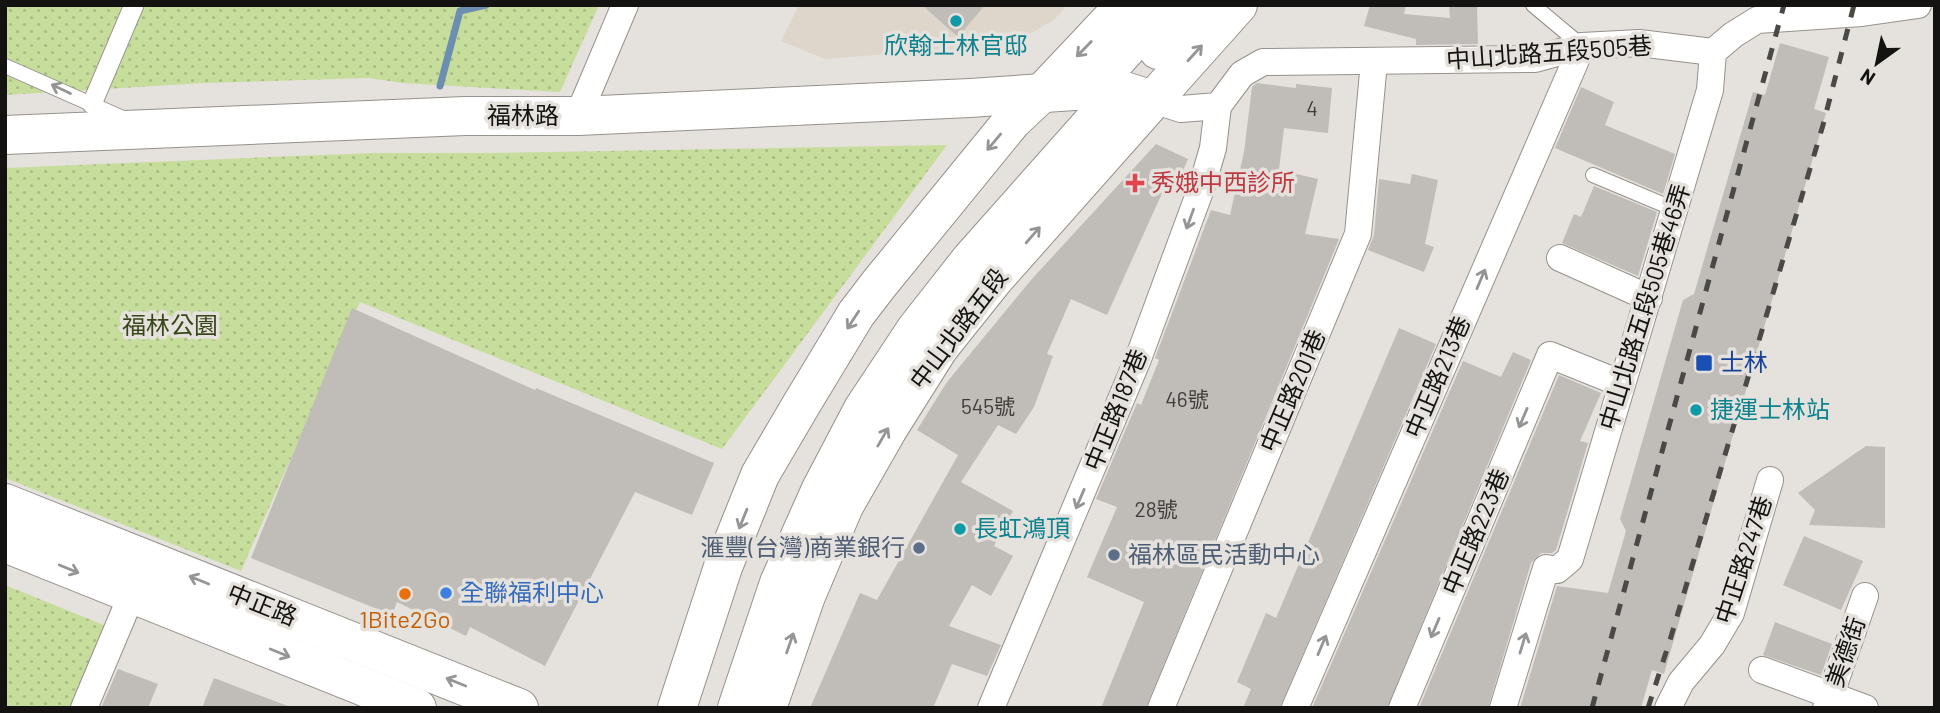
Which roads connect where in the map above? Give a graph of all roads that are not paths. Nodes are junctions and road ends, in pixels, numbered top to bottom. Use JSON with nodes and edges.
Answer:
{"nodes":[{"id":1,"x":134,"y":5,"type":"edge"},
{"id":2,"x":625,"y":5,"type":"edge"},
{"id":3,"x":1125,"y":5,"type":"edge"},
{"id":4,"x":1166,"y":5,"type":"edge"},
{"id":5,"x":1198,"y":5,"type":"edge"},
{"id":6,"x":1238,"y":5,"type":"edge"},
{"id":7,"x":1532,"y":5,"type":"edge"},
{"id":8,"x":1911,"y":6,"type":"edge"},
{"id":9,"x":1760,"y":13,"type":"edge"},
{"id":10,"x":1582,"y":46,"type":"junction"},
{"id":11,"x":1713,"y":52,"type":"junction"},
{"id":12,"x":1374,"y":62,"type":"junction"},
{"id":13,"x":5,"y":66,"type":"edge"},
{"id":14,"x":1041,"y":93,"type":"junction"},
{"id":15,"x":1121,"y":93,"type":"junction"},
{"id":16,"x":92,"y":104,"type":"junction"},
{"id":17,"x":1218,"y":106,"type":"junction"},
{"id":18,"x":578,"y":116,"type":"junction"},
{"id":19,"x":145,"y":129,"type":"junction"},
{"id":20,"x":5,"y":135,"type":"edge"},
{"id":21,"x":1593,"y":176,"type":"dead end"},
{"id":22,"x":1674,"y":209,"type":"junction"},
{"id":23,"x":1560,"y":258,"type":"dead end"},
{"id":24,"x":1649,"y":298,"type":"junction"},
{"id":25,"x":1622,"y":384,"type":"junction"},
{"id":26,"x":1770,"y":480,"type":"dead end"},
{"id":27,"x":5,"y":503,"type":"edge"},
{"id":28,"x":5,"y":543,"type":"edge"},
{"id":29,"x":132,"y":594,"type":"junction"},
{"id":30,"x":1866,"y":596,"type":"dead end"},
{"id":31,"x":1762,"y":670,"type":"dead end"},
{"id":32,"x":1828,"y":702,"type":"edge"},
{"id":33,"x":83,"y":708,"type":"edge"},
{"id":34,"x":417,"y":708,"type":"edge"},
{"id":35,"x":519,"y":708,"type":"edge"},
{"id":36,"x":677,"y":708,"type":"edge"},
{"id":37,"x":713,"y":708,"type":"edge"},
{"id":38,"x":737,"y":708,"type":"edge"},
{"id":39,"x":767,"y":708,"type":"edge"},
{"id":40,"x":991,"y":708,"type":"edge"},
{"id":41,"x":1161,"y":708,"type":"edge"},
{"id":42,"x":1295,"y":708,"type":"edge"},
{"id":43,"x":1402,"y":708,"type":"edge"},
{"id":44,"x":1503,"y":708,"type":"edge"},
{"id":45,"x":1668,"y":708,"type":"edge"},
{"id":46,"x":1865,"y":708,"type":"edge"}],
"edges":[{"from":1,"to":16,"type":"street"},
{"from":2,"to":18,"type":"street"},
{"from":3,"to":14,"type":"main road","one_way":true},
{"from":4,"to":15,"type":"main road","name":"中山北路五段"},
{"from":5,"to":15,"type":"main road","name":"中山北路五段"},
{"from":15,"to":6,"type":"main road","name":"中山北路五段","one_way":true},
{"from":7,"to":10,"type":"lane"},
{"from":8,"to":9,"type":"street"},
{"from":9,"to":11,"type":"street"},
{"from":10,"to":11,"type":"street","name":"中山北路五段505巷"},
{"from":10,"to":12,"type":"street","name":"中山北路五段505巷"},
{"from":42,"to":10,"type":"street","name":"中正路213巷","one_way":true},
{"from":11,"to":22,"type":"street","name":"中山北路五段505巷46弄"},
{"from":12,"to":17,"type":"street","name":"中山北路五段505巷"},
{"from":12,"to":41,"type":"street","name":"中正路201巷"},
{"from":16,"to":13,"type":"lane","one_way":true},
{"from":14,"to":15,"type":"main road","name":"福林路"},
{"from":14,"to":18,"type":"main road","name":"福林路"},
{"from":14,"to":36,"type":"main road","one_way":true},
{"from":15,"to":17,"type":"street"},
{"from":15,"to":37,"type":"main road","name":"中山北路五段"},
{"from":15,"to":38,"type":"main road","name":"中山北路五段"},
{"from":39,"to":15,"type":"main road","name":"中山北路五段","one_way":true},
{"from":16,"to":19,"type":"lane"},
{"from":17,"to":40,"type":"street","name":"中正路187巷","one_way":true},
{"from":18,"to":19,"type":"main road","name":"福林路"},
{"from":19,"to":20,"type":"main road","name":"福林路"},
{"from":21,"to":22,"type":"lane"},
{"from":22,"to":24,"type":"street","name":"中山北路五段505巷46弄"},
{"from":23,"to":24,"type":"street"},
{"from":24,"to":25,"type":"street","name":"中山北路五段505巷46弄"},
{"from":25,"to":43,"type":"street","name":"中正路223巷","one_way":true},
{"from":44,"to":25,"type":"street","name":"中山北路五段505巷46弄","one_way":true},
{"from":26,"to":45,"type":"street","name":"中正路247巷"},
{"from":35,"to":27,"type":"main road","name":"中正路","one_way":true},
{"from":28,"to":29,"type":"main road","name":"中正路","one_way":true},
{"from":29,"to":33,"type":"street"},
{"from":29,"to":34,"type":"main road","name":"中正路","one_way":true},
{"from":30,"to":32,"type":"street","name":"美德街"},
{"from":31,"to":32,"type":"street"},
{"from":32,"to":46,"type":"street"}]}
